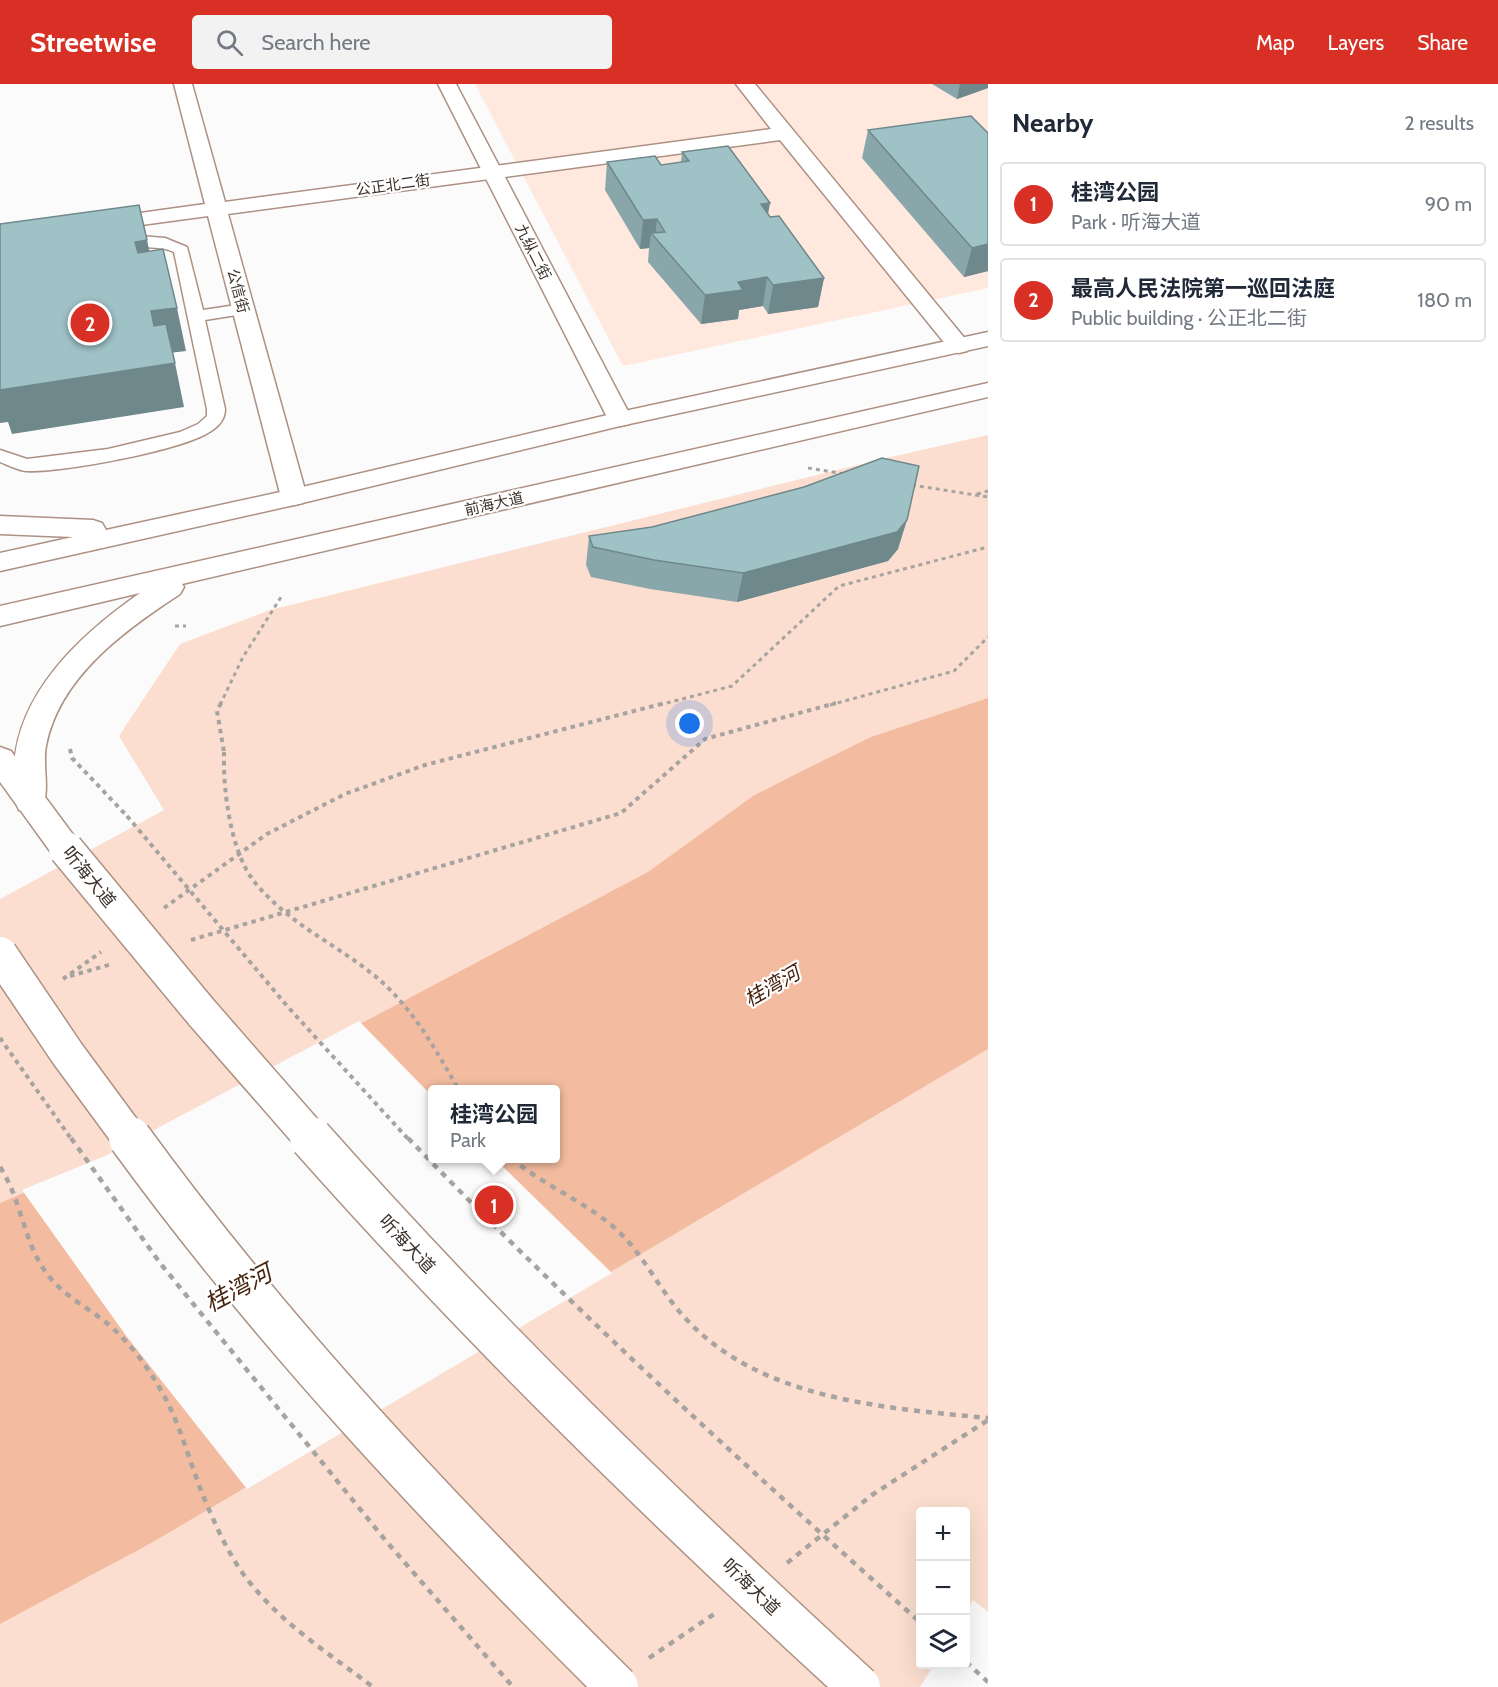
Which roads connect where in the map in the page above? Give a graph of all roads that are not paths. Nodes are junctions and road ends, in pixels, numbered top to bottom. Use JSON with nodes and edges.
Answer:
{"nodes":[{"id":1,"x":183,"y":84,"type":"edge"},
{"id":2,"x":447,"y":84,"type":"edge"},
{"id":3,"x":745,"y":84,"type":"edge"},
{"id":4,"x":786,"y":134,"type":"junction"},
{"id":5,"x":494,"y":172,"type":"junction"},
{"id":6,"x":216,"y":209,"type":"junction"},
{"id":7,"x":80,"y":227,"type":"edge"},
{"id":8,"x":100,"y":246,"type":"edge"},
{"id":9,"x":243,"y":309,"type":"junction"},
{"id":10,"x":196,"y":316,"type":"junction"},
{"id":11,"x":988,"y":339,"type":"edge"},
{"id":12,"x":959,"y":346,"type":"junction"},
{"id":13,"x":988,"y":390,"type":"edge"},
{"id":14,"x":620,"y":419,"type":"junction"},
{"id":15,"x":0,"y":456,"type":"edge"},
{"id":16,"x":294,"y":497,"type":"junction"},
{"id":17,"x":0,"y":525,"type":"edge"},
{"id":18,"x":160,"y":527,"type":"junction"},
{"id":19,"x":0,"y":562,"type":"edge"},
{"id":20,"x":190,"y":575,"type":"junction"},
{"id":21,"x":0,"y":616,"type":"edge"},
{"id":22,"x":0,"y":759,"type":"edge"},
{"id":23,"x":30,"y":801,"type":"junction"},
{"id":24,"x":0,"y":954,"type":"edge"},
{"id":25,"x":617,"y":1687,"type":"edge"},
{"id":26,"x":859,"y":1687,"type":"edge"}],
"edges":[{"from":1,"to":6,"type":"main road","name":"公信街"},
{"from":2,"to":5,"type":"main road","name":"九纵二街"},
{"from":3,"to":4,"type":"main road"},
{"from":4,"to":5,"type":"main road","name":"公正北二街"},
{"from":4,"to":12,"type":"main road"},
{"from":5,"to":6,"type":"main road","name":"公正北二街"},
{"from":5,"to":14,"type":"main road","name":"九纵二街"},
{"from":6,"to":7,"type":"main road","name":"公正北二街"},
{"from":6,"to":9,"type":"main road","name":"公信街"},
{"from":8,"to":10,"type":"lane"},
{"from":9,"to":10,"type":"lane"},
{"from":9,"to":16,"type":"main road","name":"公信街"},
{"from":10,"to":15,"type":"lane"},
{"from":11,"to":12,"type":"main road"},
{"from":12,"to":14,"type":"main road"},
{"from":13,"to":20,"type":"main road","name":"前海大道"},
{"from":14,"to":16,"type":"main road"},
{"from":16,"to":18,"type":"main road"},
{"from":17,"to":18,"type":"main road"},
{"from":18,"to":19,"type":"main road"},
{"from":20,"to":21,"type":"main road","name":"前海大道"},
{"from":20,"to":23,"type":"main road"},
{"from":22,"to":23,"type":"main road","name":"听海大道"},
{"from":23,"to":26,"type":"main road","name":"听海大道","bridge":true},
{"from":24,"to":25,"type":"main road","bridge":true}]}
